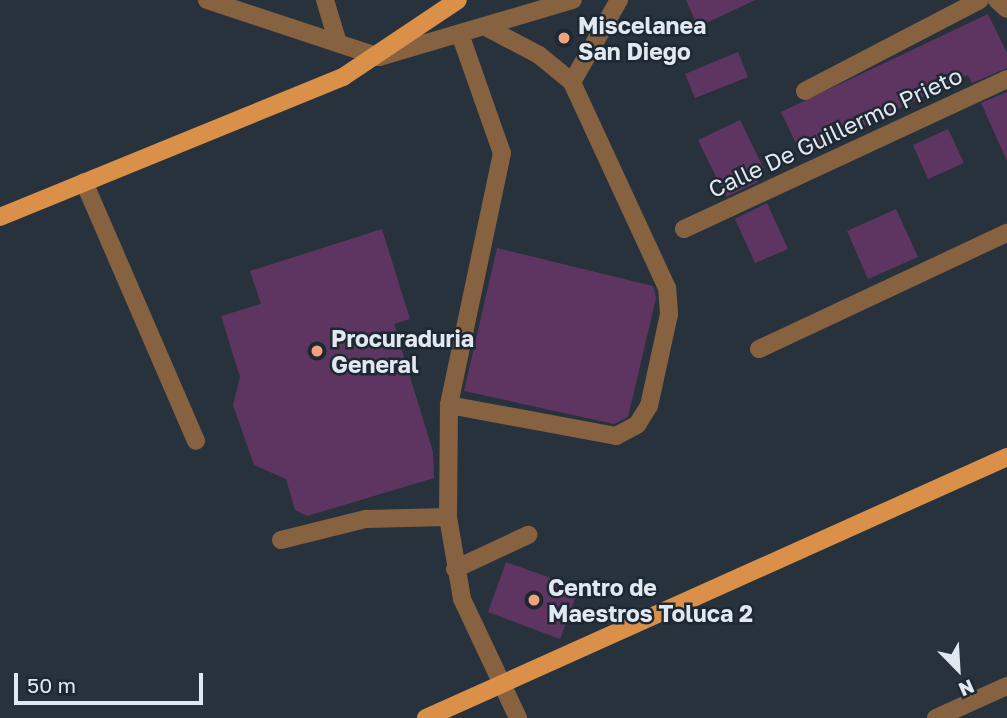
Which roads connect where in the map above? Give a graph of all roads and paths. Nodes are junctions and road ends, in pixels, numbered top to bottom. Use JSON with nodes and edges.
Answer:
{"nodes":[{"id":1,"x":207,"y":0,"type":"edge"},
{"id":2,"x":325,"y":0,"type":"edge"},
{"id":3,"x":458,"y":0,"type":"edge"},
{"id":4,"x":573,"y":0,"type":"edge"},
{"id":5,"x":619,"y":0,"type":"edge"},
{"id":6,"x":980,"y":0,"type":"edge"},
{"id":7,"x":997,"y":0,"type":"edge"},
{"id":8,"x":1007,"y":9,"type":"edge"},
{"id":9,"x":484,"y":26,"type":"junction"},
{"id":10,"x":460,"y":34,"type":"junction"},
{"id":11,"x":338,"y":43,"type":"junction"},
{"id":12,"x":379,"y":57,"type":"junction"},
{"id":13,"x":1007,"y":79,"type":"edge"},
{"id":14,"x":572,"y":82,"type":"junction"},
{"id":15,"x":805,"y":91,"type":"dead end"},
{"id":16,"x":84,"y":182,"type":"junction"},
{"id":17,"x":0,"y":217,"type":"edge"},
{"id":18,"x":684,"y":229,"type":"dead end"},
{"id":19,"x":1007,"y":233,"type":"edge"},
{"id":20,"x":759,"y":349,"type":"dead end"},
{"id":21,"x":449,"y":405,"type":"junction"},
{"id":22,"x":196,"y":441,"type":"dead end"},
{"id":23,"x":1007,"y":457,"type":"edge"},
{"id":24,"x":448,"y":517,"type":"junction"},
{"id":25,"x":528,"y":535,"type":"dead end"},
{"id":26,"x":281,"y":540,"type":"dead end"},
{"id":27,"x":455,"y":569,"type":"junction"},
{"id":28,"x":1007,"y":686,"type":"edge"},
{"id":29,"x":499,"y":687,"type":"junction"},
{"id":30,"x":426,"y":718,"type":"edge"},
{"id":31,"x":517,"y":718,"type":"edge"},
{"id":32,"x":936,"y":718,"type":"edge"}],
"edges":[{"from":1,"to":11,"type":"street"},
{"from":2,"to":11,"type":"street"},
{"from":3,"to":12,"type":"main road"},
{"from":4,"to":9,"type":"street"},
{"from":5,"to":14,"type":"street"},
{"from":6,"to":15,"type":"street"},
{"from":7,"to":8,"type":"street"},
{"from":9,"to":10,"type":"street"},
{"from":9,"to":14,"type":"street"},
{"from":10,"to":12,"type":"street"},
{"from":10,"to":21,"type":"street"},
{"from":11,"to":12,"type":"street"},
{"from":12,"to":16,"type":"main road"},
{"from":13,"to":18,"type":"street","name":"Calle De Guillermo Prieto"},
{"from":14,"to":21,"type":"street"},
{"from":16,"to":17,"type":"main road"},
{"from":16,"to":22,"type":"street"},
{"from":19,"to":20,"type":"street"},
{"from":21,"to":24,"type":"street"},
{"from":23,"to":29,"type":"main road"},
{"from":24,"to":26,"type":"street"},
{"from":24,"to":27,"type":"street"},
{"from":25,"to":27,"type":"street"},
{"from":27,"to":29,"type":"street"},
{"from":28,"to":32,"type":"street"},
{"from":29,"to":30,"type":"main road"},
{"from":29,"to":31,"type":"street"}]}
